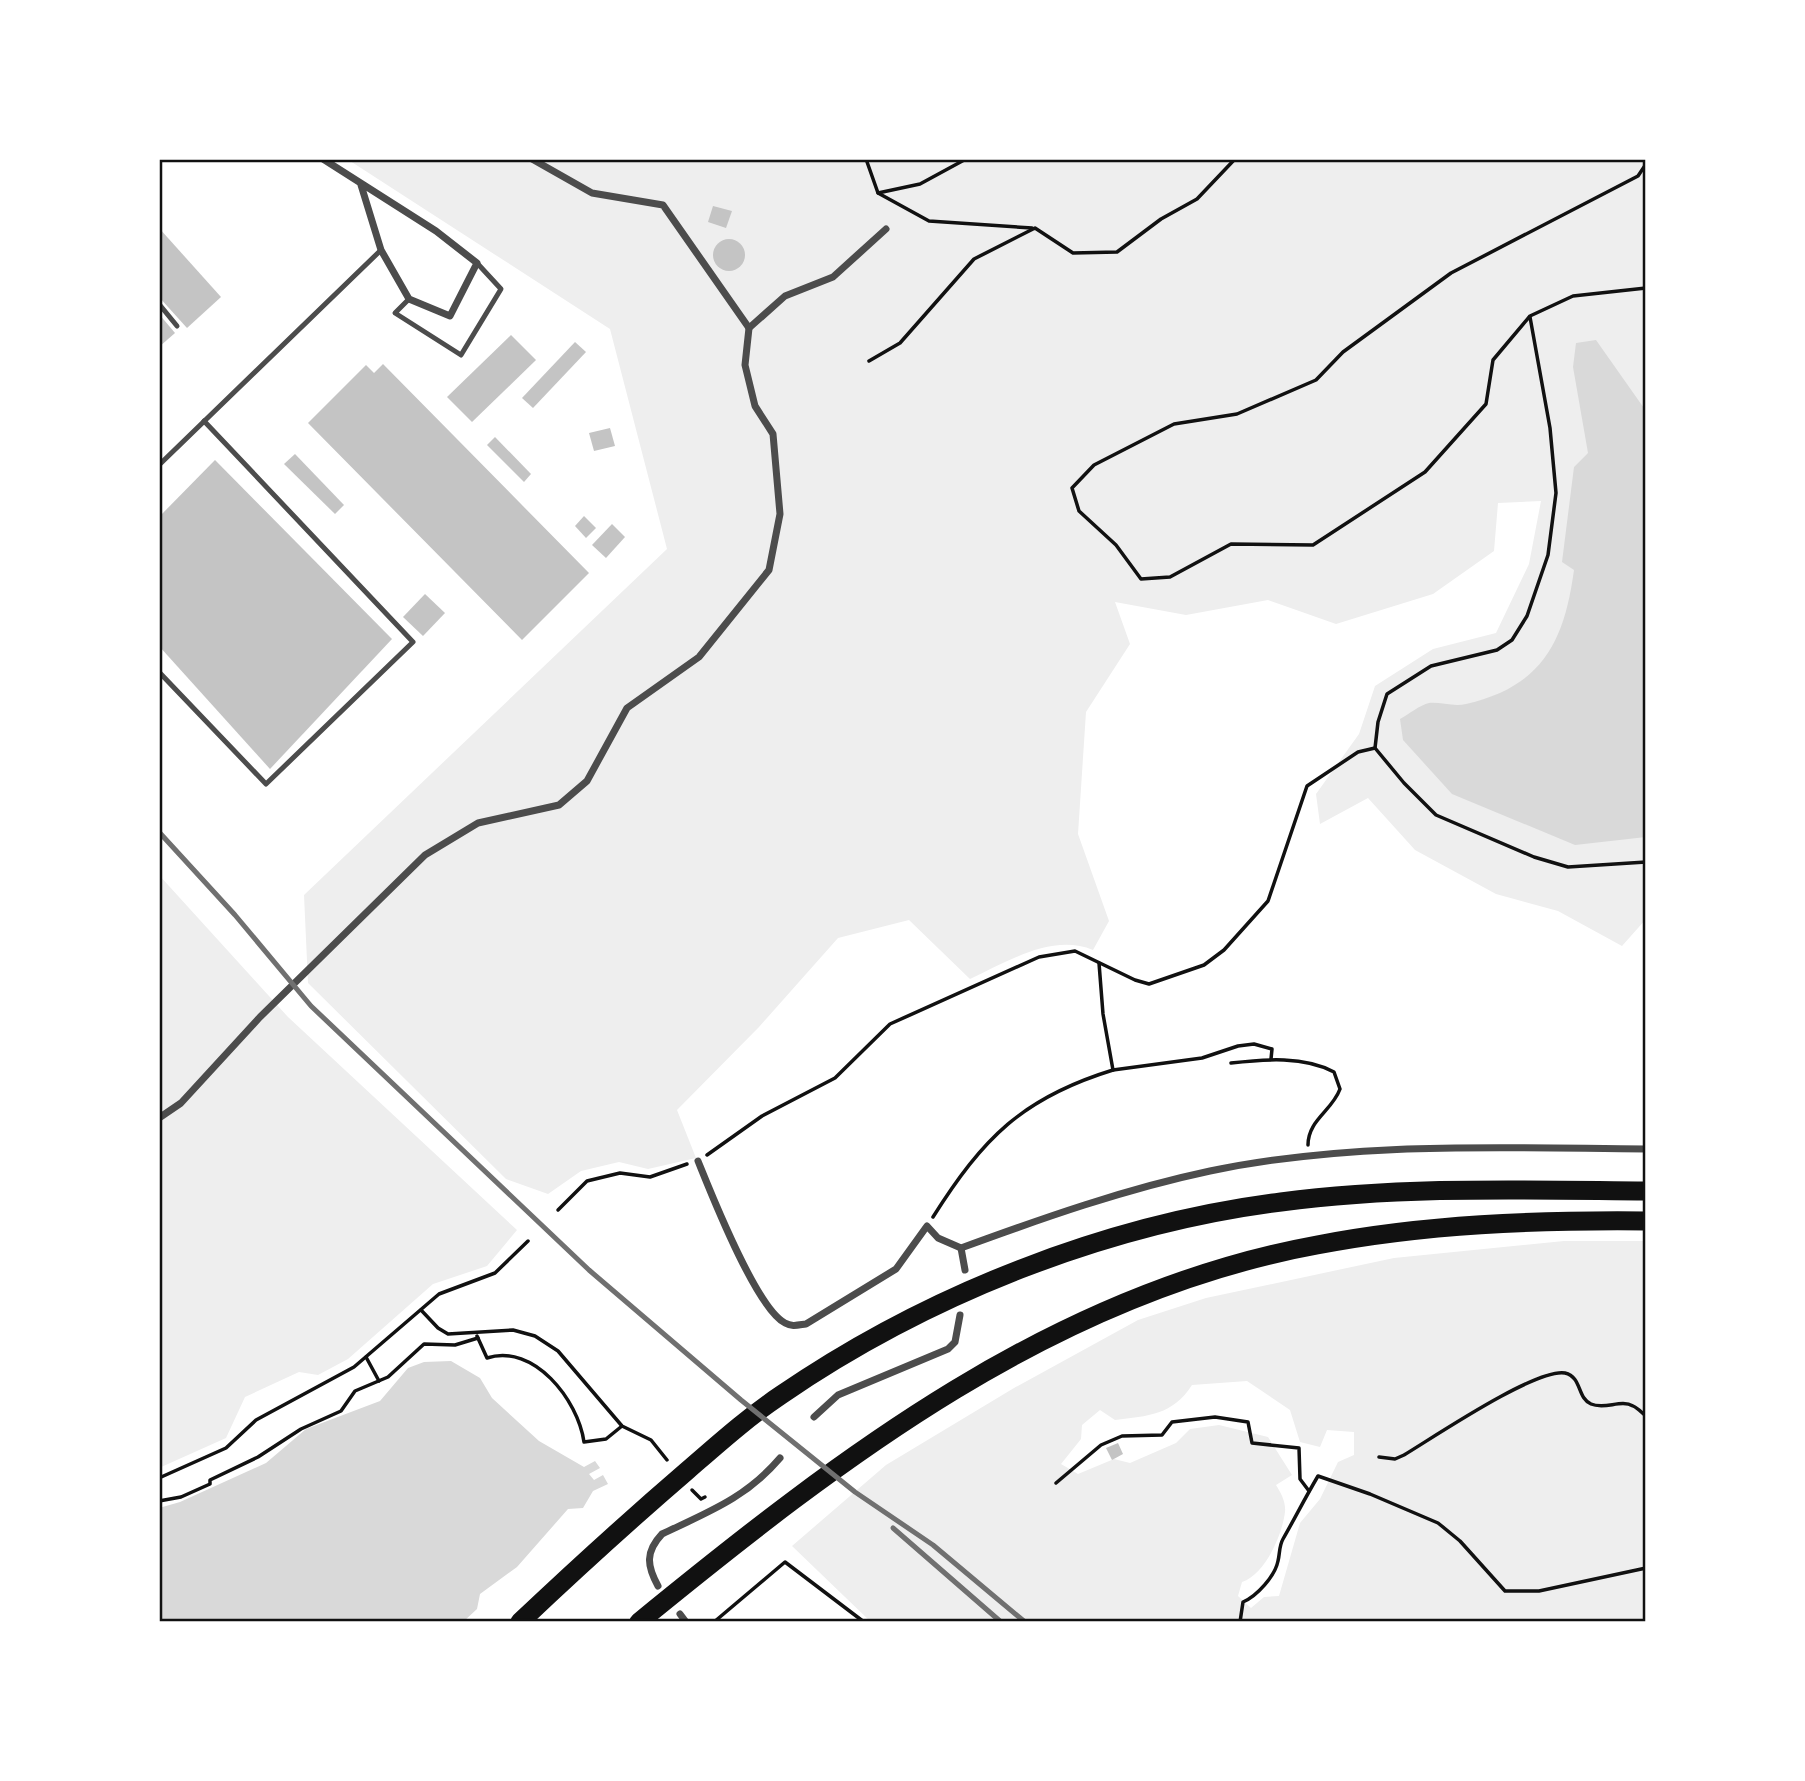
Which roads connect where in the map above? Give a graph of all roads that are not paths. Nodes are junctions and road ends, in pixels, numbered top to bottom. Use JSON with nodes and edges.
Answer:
{"nodes":[{"id":1,"x":323,"y":159,"type":"edge"},
{"id":2,"x":532,"y":159,"type":"edge"},
{"id":3,"x":361,"y":185,"type":"junction"},
{"id":4,"x":886,"y":229,"type":"dead end"},
{"id":5,"x":381,"y":250,"type":"junction"},
{"id":6,"x":477,"y":263,"type":"junction"},
{"id":7,"x":409,"y":299,"type":"junction"},
{"id":8,"x":159,"y":304,"type":"edge"},
{"id":9,"x":177,"y":326,"type":"dead end"},
{"id":10,"x":749,"y":328,"type":"junction"},
{"id":11,"x":204,"y":421,"type":"junction"},
{"id":12,"x":159,"y":465,"type":"edge"},
{"id":13,"x":159,"y":672,"type":"edge"},
{"id":14,"x":159,"y":1118,"type":"edge"},
{"id":15,"x":1646,"y":1149,"type":"edge"},
{"id":16,"x":698,"y":1161,"type":"road end"},
{"id":17,"x":1646,"y":1191,"type":"edge"},
{"id":18,"x":1646,"y":1221,"type":"edge"},
{"id":19,"x":961,"y":1248,"type":"junction"},
{"id":20,"x":965,"y":1270,"type":"dead end"},
{"id":21,"x":960,"y":1315,"type":"dead end"},
{"id":22,"x":814,"y":1417,"type":"dead end"},
{"id":23,"x":779,"y":1458,"type":"dead end"},
{"id":24,"x":658,"y":1586,"type":"dead end"},
{"id":25,"x":680,"y":1614,"type":"dead end"},
{"id":26,"x":520,"y":1622,"type":"edge"},
{"id":27,"x":639,"y":1622,"type":"edge"},
{"id":28,"x":686,"y":1622,"type":"edge"}],
"edges":[{"from":1,"to":3,"type":"street"},
{"from":2,"to":10,"type":"street"},
{"from":3,"to":5,"type":"street"},
{"from":3,"to":6,"type":"street"},
{"from":4,"to":10,"type":"street"},
{"from":5,"to":7,"type":"street"},
{"from":5,"to":11,"type":"lane"},
{"from":6,"to":7,"type":"street"},
{"from":6,"to":7,"type":"lane"},
{"from":8,"to":9,"type":"lane"},
{"from":10,"to":14,"type":"street"},
{"from":11,"to":12,"type":"lane"},
{"from":11,"to":13,"type":"lane"},
{"from":15,"to":19,"type":"street"},
{"from":16,"to":19,"type":"street"},
{"from":17,"to":26,"type":"highway"},
{"from":18,"to":27,"type":"highway"},
{"from":19,"to":20,"type":"street"},
{"from":21,"to":22,"type":"street"},
{"from":23,"to":24,"type":"street"},
{"from":25,"to":28,"type":"street"}]}
